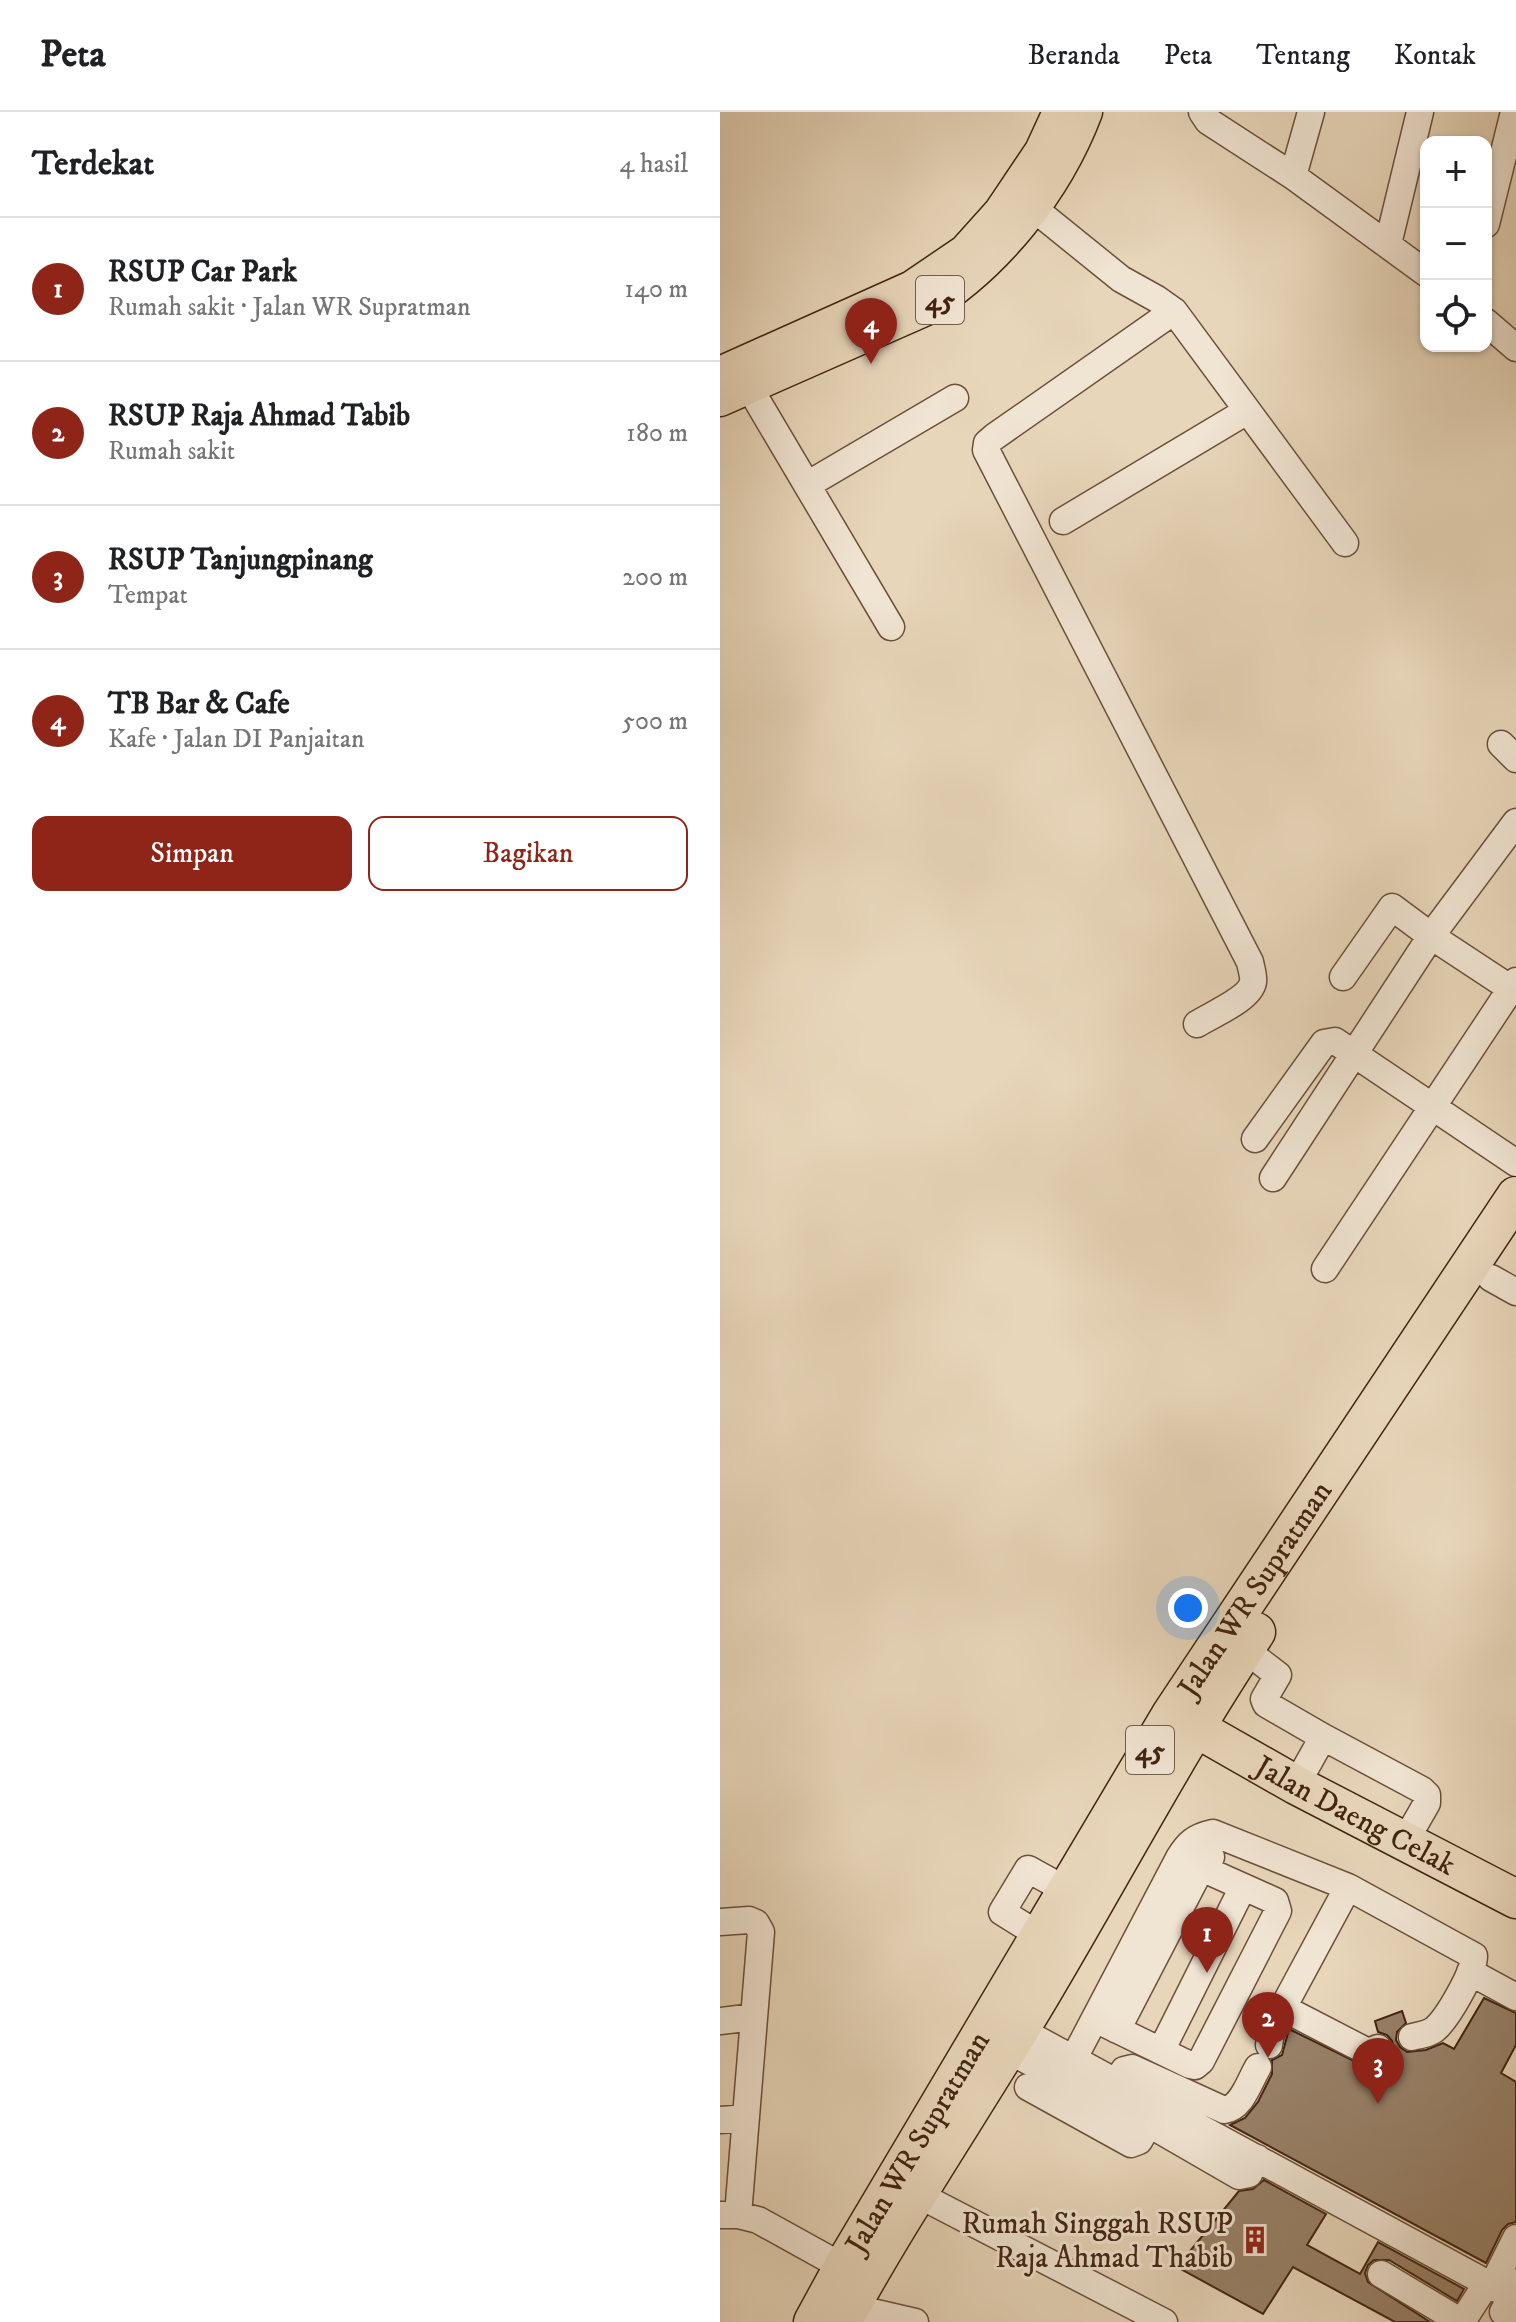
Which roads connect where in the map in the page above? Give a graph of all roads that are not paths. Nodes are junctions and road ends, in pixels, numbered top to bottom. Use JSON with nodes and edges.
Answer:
{"nodes":[{"id":1,"x":1059,"y":112,"type":"edge"},
{"id":2,"x":1086,"y":112,"type":"edge"},
{"id":3,"x":1202,"y":112,"type":"edge"},
{"id":4,"x":1311,"y":112,"type":"edge"},
{"id":5,"x":1420,"y":112,"type":"edge"},
{"id":6,"x":1514,"y":112,"type":"edge"},
{"id":7,"x":1293,"y":176,"type":"junction"},
{"id":8,"x":1032,"y":207,"type":"junction"},
{"id":9,"x":1490,"y":208,"type":"edge"},
{"id":10,"x":1388,"y":244,"type":"junction"},
{"id":11,"x":1420,"y":268,"type":"edge"},
{"id":12,"x":1174,"y":311,"type":"junction"},
{"id":13,"x":1492,"y":327,"type":"edge"},
{"id":14,"x":1516,"y":348,"type":"edge"},
{"id":15,"x":720,"y":373,"type":"edge"},
{"id":16,"x":734,"y":394,"type":"edge"},
{"id":17,"x":955,"y":398,"type":"dead end"},
{"id":18,"x":1247,"y":411,"type":"junction"},
{"id":19,"x":807,"y":485,"type":"junction"},
{"id":20,"x":1063,"y":521,"type":"dead end"},
{"id":21,"x":1345,"y":543,"type":"dead end"},
{"id":22,"x":891,"y":627,"type":"dead end"},
{"id":23,"x":1516,"y":822,"type":"edge"},
{"id":24,"x":1431,"y":936,"type":"junction"},
{"id":25,"x":1343,"y":977,"type":"dead end"},
{"id":26,"x":1514,"y":987,"type":"edge"},
{"id":27,"x":1197,"y":1024,"type":"dead end"},
{"id":28,"x":1352,"y":1054,"type":"junction"},
{"id":29,"x":1432,"y":1109,"type":"junction"},
{"id":30,"x":1255,"y":1139,"type":"dead end"},
{"id":31,"x":1516,"y":1163,"type":"edge"},
{"id":32,"x":1273,"y":1178,"type":"dead end"},
{"id":33,"x":1516,"y":1196,"type":"edge"},
{"id":34,"x":1516,"y":1240,"type":"edge"},
{"id":35,"x":1325,"y":1269,"type":"dead end"},
{"id":36,"x":1504,"y":1285,"type":"edge"},
{"id":37,"x":1244,"y":1649,"type":"junction"},
{"id":38,"x":1196,"y":1728,"type":"junction"},
{"id":39,"x":1323,"y":1737,"type":"junction"},
{"id":40,"x":1296,"y":1785,"type":"junction"},
{"id":41,"x":1404,"y":1843,"type":"junction"},
{"id":42,"x":1190,"y":1863,"type":"junction"},
{"id":43,"x":1243,"y":1887,"type":"junction"},
{"id":44,"x":1343,"y":1896,"type":"junction"},
{"id":45,"x":1516,"y":1899,"type":"edge"},
{"id":46,"x":720,"y":1922,"type":"edge"},
{"id":47,"x":1470,"y":1972,"type":"junction"},
{"id":48,"x":1516,"y":1997,"type":"edge"},
{"id":49,"x":1283,"y":2008,"type":"junction"},
{"id":50,"x":754,"y":2017,"type":"junction"},
{"id":51,"x":720,"y":2021,"type":"edge"},
{"id":52,"x":1106,"y":2024,"type":"junction"},
{"id":53,"x":1412,"y":2037,"type":"dead end"},
{"id":54,"x":1013,"y":2040,"type":"junction"},
{"id":55,"x":1378,"y":2048,"type":"dead end"},
{"id":56,"x":1161,"y":2051,"type":"junction"},
{"id":57,"x":1069,"y":2069,"type":"junction"},
{"id":58,"x":1116,"y":2083,"type":"junction"},
{"id":59,"x":1028,"y":2087,"type":"dead end"},
{"id":60,"x":1154,"y":2115,"type":"junction"},
{"id":61,"x":746,"y":2118,"type":"junction"},
{"id":62,"x":720,"y":2120,"type":"edge"},
{"id":63,"x":917,"y":2194,"type":"junction"},
{"id":64,"x":729,"y":2215,"type":"edge"},
{"id":65,"x":1516,"y":2238,"type":"edge"},
{"id":66,"x":843,"y":2267,"type":"junction"},
{"id":67,"x":1381,"y":2274,"type":"dead end"},
{"id":68,"x":1483,"y":2290,"type":"junction"},
{"id":69,"x":1513,"y":2301,"type":"edge"},
{"id":70,"x":846,"y":2315,"type":"edge"},
{"id":71,"x":813,"y":2322,"type":"edge"},
{"id":72,"x":915,"y":2322,"type":"edge"},
{"id":73,"x":1164,"y":2322,"type":"edge"}],
"edges":[{"from":1,"to":15,"type":"main road","number":"45"},
{"from":2,"to":8,"type":"main road","number":"45"},
{"from":3,"to":7,"type":"street"},
{"from":4,"to":7,"type":"street"},
{"from":5,"to":10,"type":"street"},
{"from":6,"to":9,"type":"street"},
{"from":7,"to":10,"type":"street"},
{"from":8,"to":12,"type":"street"},
{"from":8,"to":16,"type":"main road","number":"45"},
{"from":10,"to":11,"type":"street"},
{"from":12,"to":18,"type":"street"},
{"from":12,"to":27,"type":"street"},
{"from":13,"to":14,"type":"street"},
{"from":16,"to":19,"type":"street"},
{"from":17,"to":19,"type":"street"},
{"from":18,"to":20,"type":"street"},
{"from":18,"to":21,"type":"street"},
{"from":19,"to":22,"type":"street"},
{"from":23,"to":24,"type":"street"},
{"from":24,"to":25,"type":"street"},
{"from":24,"to":26,"type":"street"},
{"from":24,"to":28,"type":"street"},
{"from":26,"to":29,"type":"street"},
{"from":28,"to":29,"type":"street"},
{"from":28,"to":30,"type":"street"},
{"from":28,"to":32,"type":"street"},
{"from":29,"to":31,"type":"street"},
{"from":29,"to":35,"type":"street"},
{"from":33,"to":66,"type":"highway","name":"Jalan WR Supratman","number":"45"},
{"from":34,"to":36,"type":"highway","name":"Jalan WR Supratman","number":"45"},
{"from":36,"to":37,"type":"highway","name":"Jalan WR Supratman","number":"45"},
{"from":37,"to":38,"type":"highway","name":"Jalan WR Supratman","number":"45"},
{"from":37,"to":39,"type":"street"},
{"from":38,"to":40,"type":"highway","name":"Jalan Daeng Celak"},
{"from":38,"to":54,"type":"highway","name":"Jalan WR Supratman","number":"45"},
{"from":39,"to":40,"type":"street"},
{"from":39,"to":41,"type":"street"},
{"from":40,"to":41,"type":"highway","name":"Jalan Daeng Celak"},
{"from":41,"to":45,"type":"highway","name":"Jalan Daeng Celak"},
{"from":42,"to":43,"type":"street"},
{"from":42,"to":44,"type":"street"},
{"from":42,"to":52,"type":"street"},
{"from":43,"to":56,"type":"street"},
{"from":43,"to":56,"type":"street"},
{"from":44,"to":47,"type":"street"},
{"from":44,"to":49,"type":"street"},
{"from":46,"to":50,"type":"street"},
{"from":47,"to":48,"type":"street"},
{"from":47,"to":53,"type":"street"},
{"from":49,"to":55,"type":"street"},
{"from":49,"to":58,"type":"street"},
{"from":50,"to":51,"type":"street"},
{"from":50,"to":61,"type":"street"},
{"from":52,"to":56,"type":"street"},
{"from":52,"to":57,"type":"street"},
{"from":54,"to":57,"type":"street"},
{"from":54,"to":63,"type":"highway","name":"Jalan WR Supratman","number":"45"},
{"from":57,"to":58,"type":"street"},
{"from":57,"to":60,"type":"street"},
{"from":58,"to":60,"type":"street"},
{"from":59,"to":60,"type":"street"},
{"from":60,"to":68,"type":"street"},
{"from":61,"to":62,"type":"street"},
{"from":61,"to":64,"type":"street"},
{"from":63,"to":70,"type":"highway","name":"Jalan WR Supratman","number":"45"},
{"from":63,"to":73,"type":"street"},
{"from":64,"to":66,"type":"street"},
{"from":65,"to":69,"type":"street"},
{"from":66,"to":71,"type":"highway","name":"Jalan WR Supratman","number":"45"},
{"from":67,"to":68,"type":"street"},
{"from":68,"to":69,"type":"street"},
{"from":70,"to":72,"type":"street"}]}
